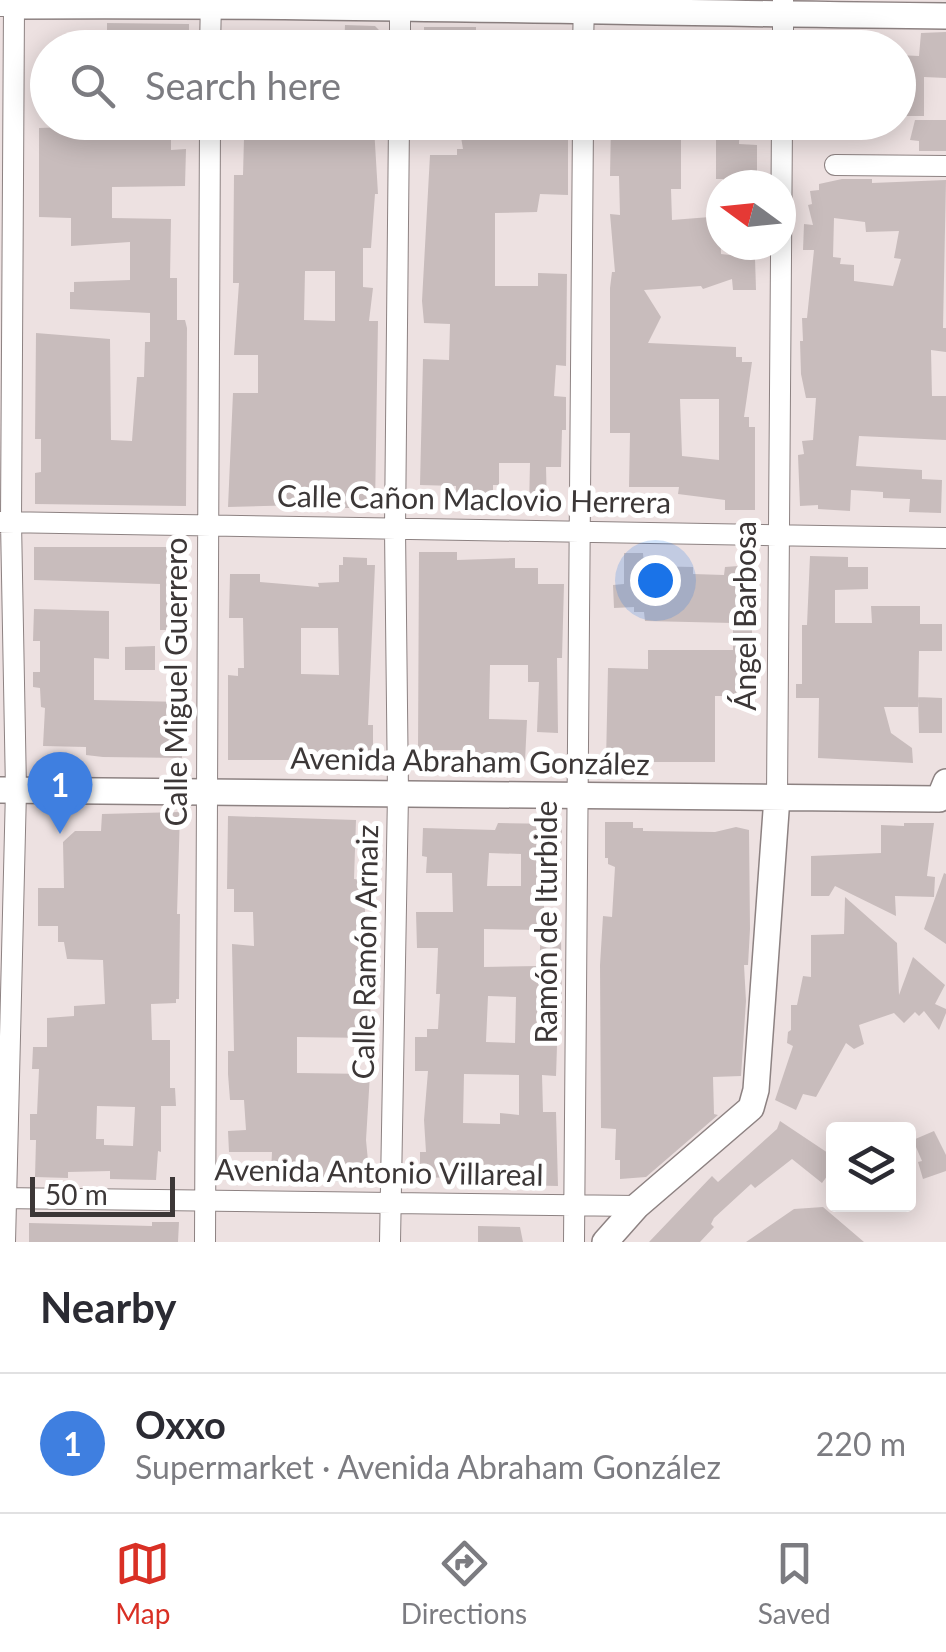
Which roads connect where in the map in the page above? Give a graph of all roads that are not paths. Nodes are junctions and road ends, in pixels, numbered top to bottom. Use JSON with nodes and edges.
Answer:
{"nodes":[{"id":1,"x":211,"y":2,"type":"edge"},
{"id":2,"x":9,"y":4,"type":"edge"},
{"id":3,"x":400,"y":4,"type":"edge"},
{"id":4,"x":584,"y":7,"type":"edge"},
{"id":5,"x":783,"y":7,"type":"edge"},
{"id":6,"x":946,"y":16,"type":"edge"},
{"id":7,"x":210,"y":30,"type":"edge"},
{"id":8,"x":400,"y":30,"type":"edge"},
{"id":9,"x":210,"y":140,"type":"edge"},
{"id":10,"x":399,"y":140,"type":"edge"},
{"id":11,"x":582,"y":140,"type":"edge"},
{"id":12,"x":782,"y":140,"type":"edge"},
{"id":13,"x":835,"y":165,"type":"dead end"},
{"id":14,"x":946,"y":166,"type":"edge"},
{"id":15,"x":6,"y":522,"type":"edge"},
{"id":16,"x":207,"y":526,"type":"junction"},
{"id":17,"x":395,"y":529,"type":"junction"},
{"id":18,"x":580,"y":532,"type":"junction"},
{"id":19,"x":778,"y":535,"type":"junction"},
{"id":20,"x":946,"y":538,"type":"edge"},
{"id":21,"x":8,"y":790,"type":"edge"},
{"id":22,"x":943,"y":790,"type":"edge"},
{"id":23,"x":208,"y":792,"type":"junction"},
{"id":24,"x":398,"y":794,"type":"junction"},
{"id":25,"x":578,"y":796,"type":"junction"},
{"id":26,"x":778,"y":797,"type":"junction"},
{"id":27,"x":3,"y":1198,"type":"edge"},
{"id":28,"x":206,"y":1200,"type":"junction"},
{"id":29,"x":392,"y":1203,"type":"junction"},
{"id":30,"x":574,"y":1205,"type":"junction"},
{"id":31,"x":637,"y":1206,"type":"junction"},
{"id":32,"x":5,"y":1242,"type":"edge"},
{"id":33,"x":205,"y":1242,"type":"edge"},
{"id":34,"x":390,"y":1242,"type":"edge"},
{"id":35,"x":574,"y":1242,"type":"edge"},
{"id":36,"x":605,"y":1242,"type":"edge"}],
"edges":[{"from":1,"to":2,"type":"main road"},
{"from":1,"to":3,"type":"main road"},
{"from":1,"to":7,"type":"street"},
{"from":2,"to":15,"type":"street"},
{"from":3,"to":4,"type":"main road"},
{"from":3,"to":8,"type":"street"},
{"from":4,"to":5,"type":"main road"},
{"from":5,"to":6,"type":"main road"},
{"from":9,"to":16,"type":"street","name":"Calle Miguel Guerrero"},
{"from":10,"to":17,"type":"street","name":"Calle Ramón Arnaiz"},
{"from":11,"to":18,"type":"street","name":"Ramón de Iturbide"},
{"from":12,"to":19,"type":"street","name":"Ángel Barbosa"},
{"from":13,"to":14,"type":"street"},
{"from":15,"to":16,"type":"street","name":"Calle Cañon Maclovio Herrera"},
{"from":15,"to":21,"type":"street"},
{"from":16,"to":17,"type":"street","name":"Calle Cañon Maclovio Herrera"},
{"from":16,"to":23,"type":"street","name":"Calle Miguel Guerrero"},
{"from":17,"to":18,"type":"street","name":"Calle Cañon Maclovio Herrera"},
{"from":17,"to":24,"type":"street","name":"Calle Ramón Arnaiz"},
{"from":18,"to":19,"type":"street","name":"Calle Cañon Maclovio Herrera"},
{"from":18,"to":25,"type":"street","name":"Ramón de Iturbide"},
{"from":19,"to":20,"type":"street","name":"Calle Cañon Maclovio Herrera"},
{"from":19,"to":26,"type":"street","name":"Ángel Barbosa"},
{"from":21,"to":23,"type":"main road","name":"Avenida Abraham González"},
{"from":21,"to":27,"type":"street"},
{"from":22,"to":26,"type":"main road","name":"Avenida Abraham González"},
{"from":23,"to":24,"type":"main road","name":"Avenida Abraham González"},
{"from":23,"to":28,"type":"street","name":"Calle Miguel Guerrero"},
{"from":24,"to":25,"type":"main road","name":"Avenida Abraham González"},
{"from":24,"to":29,"type":"street","name":"Calle Ramón Arnaiz"},
{"from":25,"to":26,"type":"main road","name":"Avenida Abraham González"},
{"from":25,"to":30,"type":"street","name":"Ramón de Iturbide"},
{"from":26,"to":31,"type":"main road","name":"Ángel Barbosa"},
{"from":27,"to":28,"type":"street","name":"Avenida Antonio Villareal"},
{"from":27,"to":32,"type":"street"},
{"from":28,"to":29,"type":"street","name":"Avenida Antonio Villareal"},
{"from":28,"to":33,"type":"street","name":"Calle Miguel Guerrero"},
{"from":29,"to":30,"type":"street","name":"Avenida Antonio Villareal"},
{"from":29,"to":34,"type":"street","name":"Calle Ramón Arnaiz"},
{"from":30,"to":31,"type":"street","name":"Avenida Antonio Villareal"},
{"from":30,"to":35,"type":"street","name":"Ramón de Iturbide"},
{"from":31,"to":36,"type":"main road"}]}
